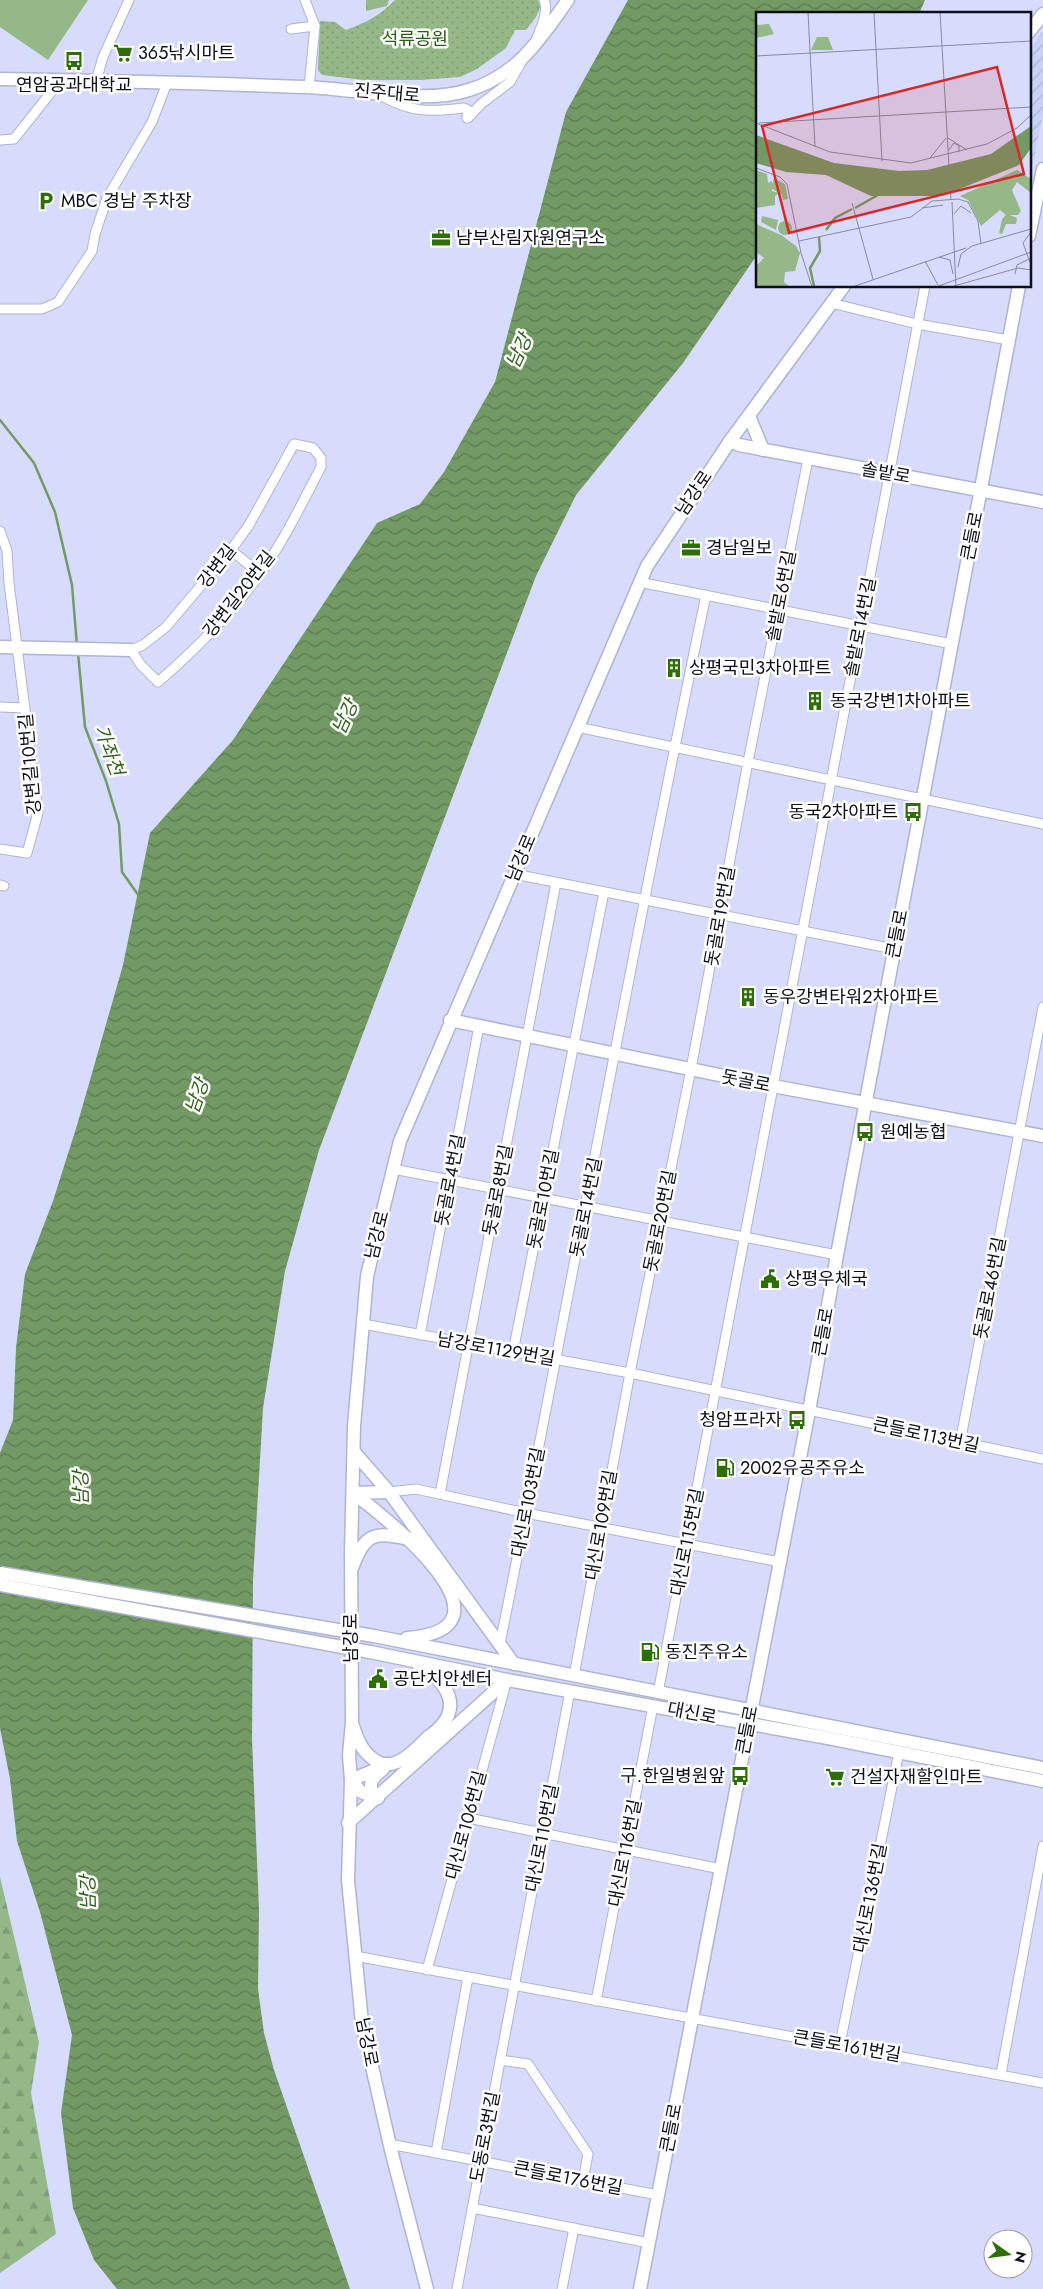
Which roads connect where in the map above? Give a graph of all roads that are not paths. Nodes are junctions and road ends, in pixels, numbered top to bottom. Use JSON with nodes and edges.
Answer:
{"nodes":[{"id":1,"x":129,"y":0,"type":"edge"},
{"id":2,"x":305,"y":0,"type":"edge"},
{"id":3,"x":544,"y":0,"type":"edge"},
{"id":4,"x":568,"y":0,"type":"edge"},
{"id":5,"x":1043,"y":14,"type":"edge"},
{"id":6,"x":315,"y":26,"type":"junction"},
{"id":7,"x":291,"y":29,"type":"dead end"},
{"id":8,"x":1030,"y":31,"type":"edge"},
{"id":9,"x":528,"y":54,"type":"junction"},
{"id":10,"x":0,"y":79,"type":"edge"},
{"id":11,"x":60,"y":80,"type":"junction"},
{"id":12,"x":96,"y":81,"type":"junction"},
{"id":13,"x":167,"y":83,"type":"junction"},
{"id":14,"x":309,"y":87,"type":"junction"},
{"id":15,"x":375,"y":92,"type":"junction"},
{"id":16,"x":0,"y":140,"type":"edge"},
{"id":17,"x":1043,"y":169,"type":"edge"},
{"id":18,"x":1041,"y":186,"type":"edge"},
{"id":19,"x":1030,"y":232,"type":"edge"},
{"id":20,"x":842,"y":288,"type":"edge"},
{"id":21,"x":925,"y":288,"type":"edge"},
{"id":22,"x":1019,"y":288,"type":"edge"},
{"id":23,"x":831,"y":303,"type":"junction"},
{"id":24,"x":0,"y":309,"type":"edge"},
{"id":25,"x":917,"y":324,"type":"junction"},
{"id":26,"x":1009,"y":340,"type":"junction"},
{"id":27,"x":749,"y":416,"type":"junction"},
{"id":28,"x":730,"y":441,"type":"junction"},
{"id":29,"x":294,"y":444,"type":"joint"},
{"id":30,"x":763,"y":450,"type":"junction"},
{"id":31,"x":808,"y":459,"type":"junction"},
{"id":32,"x":889,"y":473,"type":"junction"},
{"id":33,"x":981,"y":489,"type":"junction"},
{"id":34,"x":1043,"y":502,"type":"edge"},
{"id":35,"x":0,"y":531,"type":"edge"},
{"id":36,"x":231,"y":550,"type":"junction"},
{"id":37,"x":260,"y":574,"type":"junction"},
{"id":38,"x":639,"y":582,"type":"junction"},
{"id":39,"x":5,"y":583,"type":"edge"},
{"id":40,"x":706,"y":595,"type":"junction"},
{"id":41,"x":778,"y":610,"type":"junction"},
{"id":42,"x":861,"y":626,"type":"junction"},
{"id":43,"x":952,"y":644,"type":"junction"},
{"id":44,"x":0,"y":647,"type":"edge"},
{"id":45,"x":18,"y":648,"type":"junction"},
{"id":46,"x":132,"y":650,"type":"junction"},
{"id":47,"x":0,"y":707,"type":"edge"},
{"id":48,"x":25,"y":708,"type":"junction"},
{"id":49,"x":577,"y":727,"type":"junction"},
{"id":50,"x":674,"y":747,"type":"junction"},
{"id":51,"x":748,"y":762,"type":"junction"},
{"id":52,"x":830,"y":780,"type":"junction"},
{"id":53,"x":922,"y":800,"type":"junction"},
{"id":54,"x":1043,"y":824,"type":"edge"},
{"id":55,"x":0,"y":849,"type":"edge"},
{"id":56,"x":514,"y":874,"type":"junction"},
{"id":57,"x":556,"y":883,"type":"junction"},
{"id":58,"x":604,"y":892,"type":"junction"},
{"id":59,"x":645,"y":900,"type":"junction"},
{"id":60,"x":720,"y":915,"type":"junction"},
{"id":61,"x":802,"y":931,"type":"junction"},
{"id":62,"x":894,"y":950,"type":"junction"},
{"id":63,"x":1043,"y":1007,"type":"edge"},
{"id":64,"x":450,"y":1020,"type":"junction"},
{"id":65,"x":479,"y":1026,"type":"junction"},
{"id":66,"x":527,"y":1036,"type":"junction"},
{"id":67,"x":573,"y":1045,"type":"junction"},
{"id":68,"x":616,"y":1054,"type":"junction"},
{"id":69,"x":691,"y":1070,"type":"junction"},
{"id":70,"x":773,"y":1086,"type":"junction"},
{"id":71,"x":866,"y":1103,"type":"junction"},
{"id":72,"x":1021,"y":1132,"type":"junction"},
{"id":73,"x":1043,"y":1136,"type":"edge"},
{"id":74,"x":393,"y":1169,"type":"junction"},
{"id":75,"x":450,"y":1180,"type":"junction"},
{"id":76,"x":498,"y":1189,"type":"junction"},
{"id":77,"x":543,"y":1198,"type":"junction"},
{"id":78,"x":586,"y":1207,"type":"junction"},
{"id":79,"x":660,"y":1221,"type":"junction"},
{"id":80,"x":744,"y":1237,"type":"junction"},
{"id":81,"x":837,"y":1255,"type":"junction"},
{"id":82,"x":363,"y":1324,"type":"junction"},
{"id":83,"x":420,"y":1335,"type":"junction"},
{"id":84,"x":469,"y":1344,"type":"junction"},
{"id":85,"x":513,"y":1352,"type":"junction"},
{"id":86,"x":557,"y":1360,"type":"junction"},
{"id":87,"x":630,"y":1373,"type":"junction"},
{"id":88,"x":715,"y":1391,"type":"junction"},
{"id":89,"x":809,"y":1411,"type":"junction"},
{"id":90,"x":960,"y":1443,"type":"junction"},
{"id":91,"x":354,"y":1452,"type":"junction"},
{"id":92,"x":1043,"y":1459,"type":"edge"},
{"id":93,"x":389,"y":1492,"type":"junction"},
{"id":94,"x":352,"y":1493,"type":"junction"},
{"id":95,"x":440,"y":1494,"type":"junction"},
{"id":96,"x":526,"y":1513,"type":"junction"},
{"id":97,"x":600,"y":1527,"type":"junction"},
{"id":98,"x":410,"y":1540,"type":"junction"},
{"id":99,"x":686,"y":1543,"type":"junction"},
{"id":100,"x":780,"y":1562,"type":"junction"},
{"id":101,"x":351,"y":1570,"type":"junction"},
{"id":102,"x":0,"y":1573,"type":"edge"},
{"id":103,"x":0,"y":1586,"type":"edge"},
{"id":104,"x":392,"y":1640,"type":"junction"},
{"id":105,"x":500,"y":1644,"type":"junction"},
{"id":106,"x":395,"y":1658,"type":"junction"},
{"id":107,"x":514,"y":1664,"type":"junction"},
{"id":108,"x":574,"y":1676,"type":"junction"},
{"id":109,"x":507,"y":1680,"type":"junction"},
{"id":110,"x":570,"y":1691,"type":"junction"},
{"id":111,"x":658,"y":1693,"type":"junction"},
{"id":112,"x":653,"y":1706,"type":"junction"},
{"id":113,"x":751,"y":1711,"type":"junction"},
{"id":114,"x":352,"y":1722,"type":"junction"},
{"id":115,"x":748,"y":1724,"type":"junction"},
{"id":116,"x":899,"y":1752,"type":"junction"},
{"id":117,"x":389,"y":1764,"type":"junction"},
{"id":118,"x":1043,"y":1768,"type":"edge"},
{"id":119,"x":351,"y":1780,"type":"junction"},
{"id":120,"x":1043,"y":1781,"type":"edge"},
{"id":121,"x":375,"y":1797,"type":"junction"},
{"id":122,"x":468,"y":1818,"type":"junction"},
{"id":123,"x":348,"y":1824,"type":"junction"},
{"id":124,"x":543,"y":1833,"type":"junction"},
{"id":125,"x":1043,"y":1846,"type":"edge"},
{"id":126,"x":625,"y":1850,"type":"junction"},
{"id":127,"x":721,"y":1869,"type":"junction"},
{"id":128,"x":355,"y":1956,"type":"junction"},
{"id":129,"x":427,"y":1970,"type":"junction"},
{"id":130,"x":468,"y":1977,"type":"junction"},
{"id":131,"x":514,"y":1986,"type":"junction"},
{"id":132,"x":596,"y":2001,"type":"junction"},
{"id":133,"x":693,"y":2019,"type":"junction"},
{"id":134,"x":840,"y":2044,"type":"junction"},
{"id":135,"x":500,"y":2060,"type":"junction"},
{"id":136,"x":1001,"y":2074,"type":"junction"},
{"id":137,"x":1043,"y":2083,"type":"edge"},
{"id":138,"x":389,"y":2144,"type":"junction"},
{"id":139,"x":436,"y":2153,"type":"junction"},
{"id":140,"x":481,"y":2162,"type":"junction"},
{"id":141,"x":583,"y":2181,"type":"junction"},
{"id":142,"x":658,"y":2195,"type":"junction"},
{"id":143,"x":472,"y":2208,"type":"junction"},
{"id":144,"x":574,"y":2228,"type":"junction"},
{"id":145,"x":649,"y":2243,"type":"junction"},
{"id":146,"x":427,"y":2289,"type":"edge"},
{"id":147,"x":457,"y":2289,"type":"edge"},
{"id":148,"x":562,"y":2289,"type":"edge"},
{"id":149,"x":640,"y":2289,"type":"edge"}],
"edges":[{"from":1,"to":12,"type":"street"},
{"from":2,"to":6,"type":"street"},
{"from":3,"to":9,"type":"street"},
{"from":4,"to":9,"type":"street","name":"진주대로"},
{"from":5,"to":8,"type":"street"},
{"from":6,"to":7,"type":"street"},
{"from":6,"to":14,"type":"street"},
{"from":9,"to":15,"type":"street","name":"진주대로"},
{"from":9,"to":15,"type":"street"},
{"from":10,"to":11,"type":"street","name":"진주대로"},
{"from":11,"to":12,"type":"street","name":"진주대로"},
{"from":11,"to":16,"type":"street"},
{"from":12,"to":13,"type":"street","name":"진주대로"},
{"from":13,"to":14,"type":"street","name":"진주대로"},
{"from":13,"to":24,"type":"street"},
{"from":14,"to":15,"type":"street","name":"진주대로"},
{"from":17,"to":18,"type":"street"},
{"from":18,"to":19,"type":"street"},
{"from":20,"to":23,"type":"street","name":"남강로"},
{"from":21,"to":25,"type":"street","name":"솔밭로14번길"},
{"from":22,"to":26,"type":"street","name":"큰들로"},
{"from":23,"to":25,"type":"street"},
{"from":23,"to":27,"type":"street","name":"남강로"},
{"from":25,"to":26,"type":"street"},
{"from":25,"to":32,"type":"street","name":"솔밭로14번길"},
{"from":26,"to":33,"type":"street","name":"큰들로"},
{"from":27,"to":28,"type":"street","name":"남강로"},
{"from":27,"to":30,"type":"street"},
{"from":28,"to":30,"type":"street","name":"솔밭로"},
{"from":28,"to":38,"type":"street","name":"남강로"},
{"from":29,"to":36,"type":"street","name":"강변길"},
{"from":29,"to":37,"type":"street","name":"강변길20번길"},
{"from":30,"to":31,"type":"street","name":"솔밭로"},
{"from":31,"to":32,"type":"street","name":"솔밭로"},
{"from":31,"to":41,"type":"street","name":"솔밭로6번길"},
{"from":32,"to":33,"type":"street","name":"솔밭로"},
{"from":32,"to":42,"type":"street","name":"솔밭로14번길"},
{"from":33,"to":34,"type":"street","name":"솔밭로"},
{"from":33,"to":43,"type":"street","name":"큰들로"},
{"from":35,"to":39,"type":"street","name":"강변길10번길"},
{"from":36,"to":37,"type":"street"},
{"from":36,"to":46,"type":"street","name":"강변길"},
{"from":37,"to":46,"type":"street","name":"강변길20번길"},
{"from":38,"to":40,"type":"street"},
{"from":38,"to":49,"type":"street","name":"남강로"},
{"from":39,"to":45,"type":"street","name":"강변길10번길"},
{"from":40,"to":41,"type":"street"},
{"from":40,"to":50,"type":"street","name":"돗골로14번길"},
{"from":41,"to":42,"type":"street"},
{"from":41,"to":51,"type":"street","name":"솔밭로6번길"},
{"from":42,"to":43,"type":"street"},
{"from":42,"to":52,"type":"street","name":"솔밭로14번길"},
{"from":43,"to":53,"type":"street","name":"큰들로"},
{"from":44,"to":45,"type":"street"},
{"from":45,"to":46,"type":"street"},
{"from":45,"to":48,"type":"street","name":"강변길10번길"},
{"from":47,"to":48,"type":"street"},
{"from":48,"to":55,"type":"street","name":"강변길10번길"},
{"from":49,"to":50,"type":"street"},
{"from":49,"to":56,"type":"street","name":"남강로"},
{"from":50,"to":51,"type":"street"},
{"from":50,"to":59,"type":"street","name":"돗골로14번길"},
{"from":51,"to":52,"type":"street"},
{"from":51,"to":60,"type":"street","name":"돗골로19번길"},
{"from":52,"to":53,"type":"street"},
{"from":52,"to":61,"type":"street","name":"솔밭로14번길"},
{"from":53,"to":54,"type":"street"},
{"from":53,"to":62,"type":"street","name":"큰들로"},
{"from":56,"to":57,"type":"street"},
{"from":56,"to":64,"type":"street","name":"남강로"},
{"from":57,"to":58,"type":"street"},
{"from":57,"to":66,"type":"street","name":"돗골로8번길"},
{"from":58,"to":59,"type":"street"},
{"from":58,"to":67,"type":"street","name":"돗골로10번길"},
{"from":59,"to":60,"type":"street"},
{"from":59,"to":68,"type":"street","name":"돗골로14번길"},
{"from":60,"to":61,"type":"street"},
{"from":60,"to":69,"type":"street","name":"돗골로19번길"},
{"from":61,"to":62,"type":"street"},
{"from":61,"to":70,"type":"street","name":"솔밭로14번길"},
{"from":62,"to":71,"type":"street","name":"큰들로"},
{"from":63,"to":72,"type":"street","name":"돗골로46번길"},
{"from":64,"to":65,"type":"street","name":"돗골로"},
{"from":64,"to":74,"type":"street","name":"남강로"},
{"from":65,"to":66,"type":"street","name":"돗골로"},
{"from":65,"to":75,"type":"street","name":"돗골로4번길"},
{"from":66,"to":67,"type":"street","name":"돗골로"},
{"from":66,"to":76,"type":"street","name":"돗골로8번길"},
{"from":67,"to":68,"type":"street","name":"돗골로"},
{"from":67,"to":77,"type":"street","name":"돗골로10번길"},
{"from":68,"to":69,"type":"street","name":"돗골로"},
{"from":68,"to":78,"type":"street","name":"돗골로14번길"},
{"from":69,"to":70,"type":"street","name":"돗골로"},
{"from":69,"to":79,"type":"street","name":"돗골로20번길"},
{"from":70,"to":71,"type":"street","name":"돗골로"},
{"from":70,"to":80,"type":"street","name":"대신로115번길"},
{"from":71,"to":72,"type":"street","name":"돗골로"},
{"from":71,"to":81,"type":"street","name":"큰들로"},
{"from":72,"to":73,"type":"street","name":"돗골로"},
{"from":72,"to":90,"type":"street","name":"돗골로46번길"},
{"from":74,"to":75,"type":"street"},
{"from":74,"to":82,"type":"street","name":"남강로"},
{"from":75,"to":76,"type":"street"},
{"from":75,"to":83,"type":"street","name":"돗골로4번길"},
{"from":76,"to":77,"type":"street"},
{"from":76,"to":84,"type":"street","name":"돗골로8번길"},
{"from":77,"to":78,"type":"street"},
{"from":77,"to":85,"type":"street","name":"돗골로10번길"},
{"from":78,"to":79,"type":"street"},
{"from":78,"to":86,"type":"street","name":"돗골로14번길"},
{"from":79,"to":80,"type":"street"},
{"from":79,"to":87,"type":"street","name":"돗골로20번길"},
{"from":80,"to":81,"type":"street"},
{"from":80,"to":88,"type":"street","name":"대신로115번길"},
{"from":81,"to":89,"type":"street","name":"큰들로"},
{"from":82,"to":83,"type":"street","name":"남강로1129번길"},
{"from":82,"to":91,"type":"street","name":"남강로"},
{"from":83,"to":84,"type":"street","name":"남강로1129번길"},
{"from":84,"to":85,"type":"street","name":"남강로1129번길"},
{"from":84,"to":95,"type":"street","name":"돗골로8번길"},
{"from":85,"to":86,"type":"street","name":"남강로1129번길"},
{"from":86,"to":87,"type":"street","name":"남강로1129번길"},
{"from":86,"to":96,"type":"street","name":"대신로103번길"},
{"from":87,"to":88,"type":"street","name":"남강로1129번길"},
{"from":87,"to":97,"type":"street","name":"대신로109번길"},
{"from":88,"to":89,"type":"street","name":"큰들로113번길"},
{"from":88,"to":99,"type":"street","name":"대신로115번길"},
{"from":89,"to":90,"type":"street","name":"큰들로113번길"},
{"from":89,"to":100,"type":"street","name":"큰들로"},
{"from":90,"to":92,"type":"street","name":"큰들로113번길"},
{"from":91,"to":93,"type":"street"},
{"from":91,"to":94,"type":"street","name":"남강로"},
{"from":93,"to":94,"type":"street"},
{"from":93,"to":95,"type":"street"},
{"from":93,"to":105,"type":"street"},
{"from":94,"to":98,"type":"street"},
{"from":94,"to":101,"type":"street","name":"남강로"},
{"from":95,"to":96,"type":"street"},
{"from":96,"to":97,"type":"street"},
{"from":96,"to":105,"type":"street","name":"대신로103번길"},
{"from":97,"to":99,"type":"street"},
{"from":97,"to":108,"type":"street","name":"대신로109번길"},
{"from":98,"to":101,"type":"street"},
{"from":98,"to":104,"type":"street"},
{"from":99,"to":100,"type":"street"},
{"from":99,"to":111,"type":"street","name":"대신로115번길"},
{"from":100,"to":113,"type":"street","name":"큰들로"},
{"from":101,"to":114,"type":"street","name":"남강로"},
{"from":102,"to":104,"type":"street","name":"대신로","bridge":true},
{"from":103,"to":106,"type":"street","name":"대신로","bridge":true},
{"from":104,"to":107,"type":"street","name":"대신로"},
{"from":105,"to":107,"type":"street"},
{"from":106,"to":109,"type":"street","name":"대신로"},
{"from":106,"to":117,"type":"street"},
{"from":107,"to":108,"type":"street","name":"대신로"},
{"from":108,"to":111,"type":"street","name":"대신로"},
{"from":109,"to":110,"type":"street","name":"대신로"},
{"from":109,"to":121,"type":"street"},
{"from":109,"to":122,"type":"street","name":"대신로106번길"},
{"from":110,"to":112,"type":"street","name":"대신로"},
{"from":110,"to":124,"type":"street","name":"대신로110번길"},
{"from":111,"to":113,"type":"street","name":"대신로"},
{"from":112,"to":115,"type":"street","name":"대신로"},
{"from":112,"to":126,"type":"street","name":"대신로116번길"},
{"from":113,"to":115,"type":"street","name":"큰들로"},
{"from":113,"to":118,"type":"street","name":"대신로"},
{"from":114,"to":117,"type":"street"},
{"from":114,"to":119,"type":"street","name":"남강로"},
{"from":115,"to":116,"type":"street","name":"대신로"},
{"from":115,"to":127,"type":"street","name":"큰들로"},
{"from":116,"to":120,"type":"street","name":"대신로"},
{"from":116,"to":134,"type":"street","name":"대신로136번길"},
{"from":117,"to":119,"type":"street"},
{"from":117,"to":121,"type":"street"},
{"from":119,"to":121,"type":"street"},
{"from":119,"to":123,"type":"street","name":"남강로"},
{"from":121,"to":123,"type":"street"},
{"from":122,"to":124,"type":"street"},
{"from":122,"to":129,"type":"street","name":"대신로106번길"},
{"from":123,"to":128,"type":"street","name":"남강로"},
{"from":124,"to":126,"type":"street"},
{"from":124,"to":131,"type":"street","name":"대신로110번길"},
{"from":125,"to":136,"type":"street"},
{"from":126,"to":127,"type":"street"},
{"from":126,"to":132,"type":"street","name":"대신로116번길"},
{"from":127,"to":133,"type":"street","name":"큰들로"},
{"from":128,"to":129,"type":"street","name":"큰들로161번길"},
{"from":128,"to":138,"type":"street","name":"남강로"},
{"from":129,"to":130,"type":"street","name":"큰들로161번길"},
{"from":130,"to":131,"type":"street","name":"큰들로161번길"},
{"from":130,"to":139,"type":"street"},
{"from":131,"to":132,"type":"street","name":"큰들로161번길"},
{"from":131,"to":135,"type":"street","name":"도동로3번길"},
{"from":132,"to":133,"type":"street","name":"큰들로161번길"},
{"from":133,"to":134,"type":"street","name":"큰들로161번길"},
{"from":133,"to":142,"type":"street","name":"큰들로"},
{"from":134,"to":136,"type":"street","name":"큰들로161번길"},
{"from":135,"to":140,"type":"street","name":"도동로3번길"},
{"from":135,"to":141,"type":"street"},
{"from":136,"to":137,"type":"street","name":"큰들로161번길"},
{"from":138,"to":139,"type":"street","name":"큰들로176번길"},
{"from":138,"to":146,"type":"street","name":"남강로"},
{"from":139,"to":140,"type":"street","name":"큰들로176번길"},
{"from":140,"to":141,"type":"street","name":"큰들로176번길"},
{"from":140,"to":143,"type":"street","name":"도동로3번길"},
{"from":141,"to":142,"type":"street","name":"큰들로176번길"},
{"from":142,"to":145,"type":"street","name":"큰들로"},
{"from":143,"to":144,"type":"street"},
{"from":143,"to":147,"type":"street","name":"도동로3번길"},
{"from":144,"to":145,"type":"street"},
{"from":144,"to":148,"type":"street"},
{"from":145,"to":149,"type":"street","name":"큰들로"}]}
